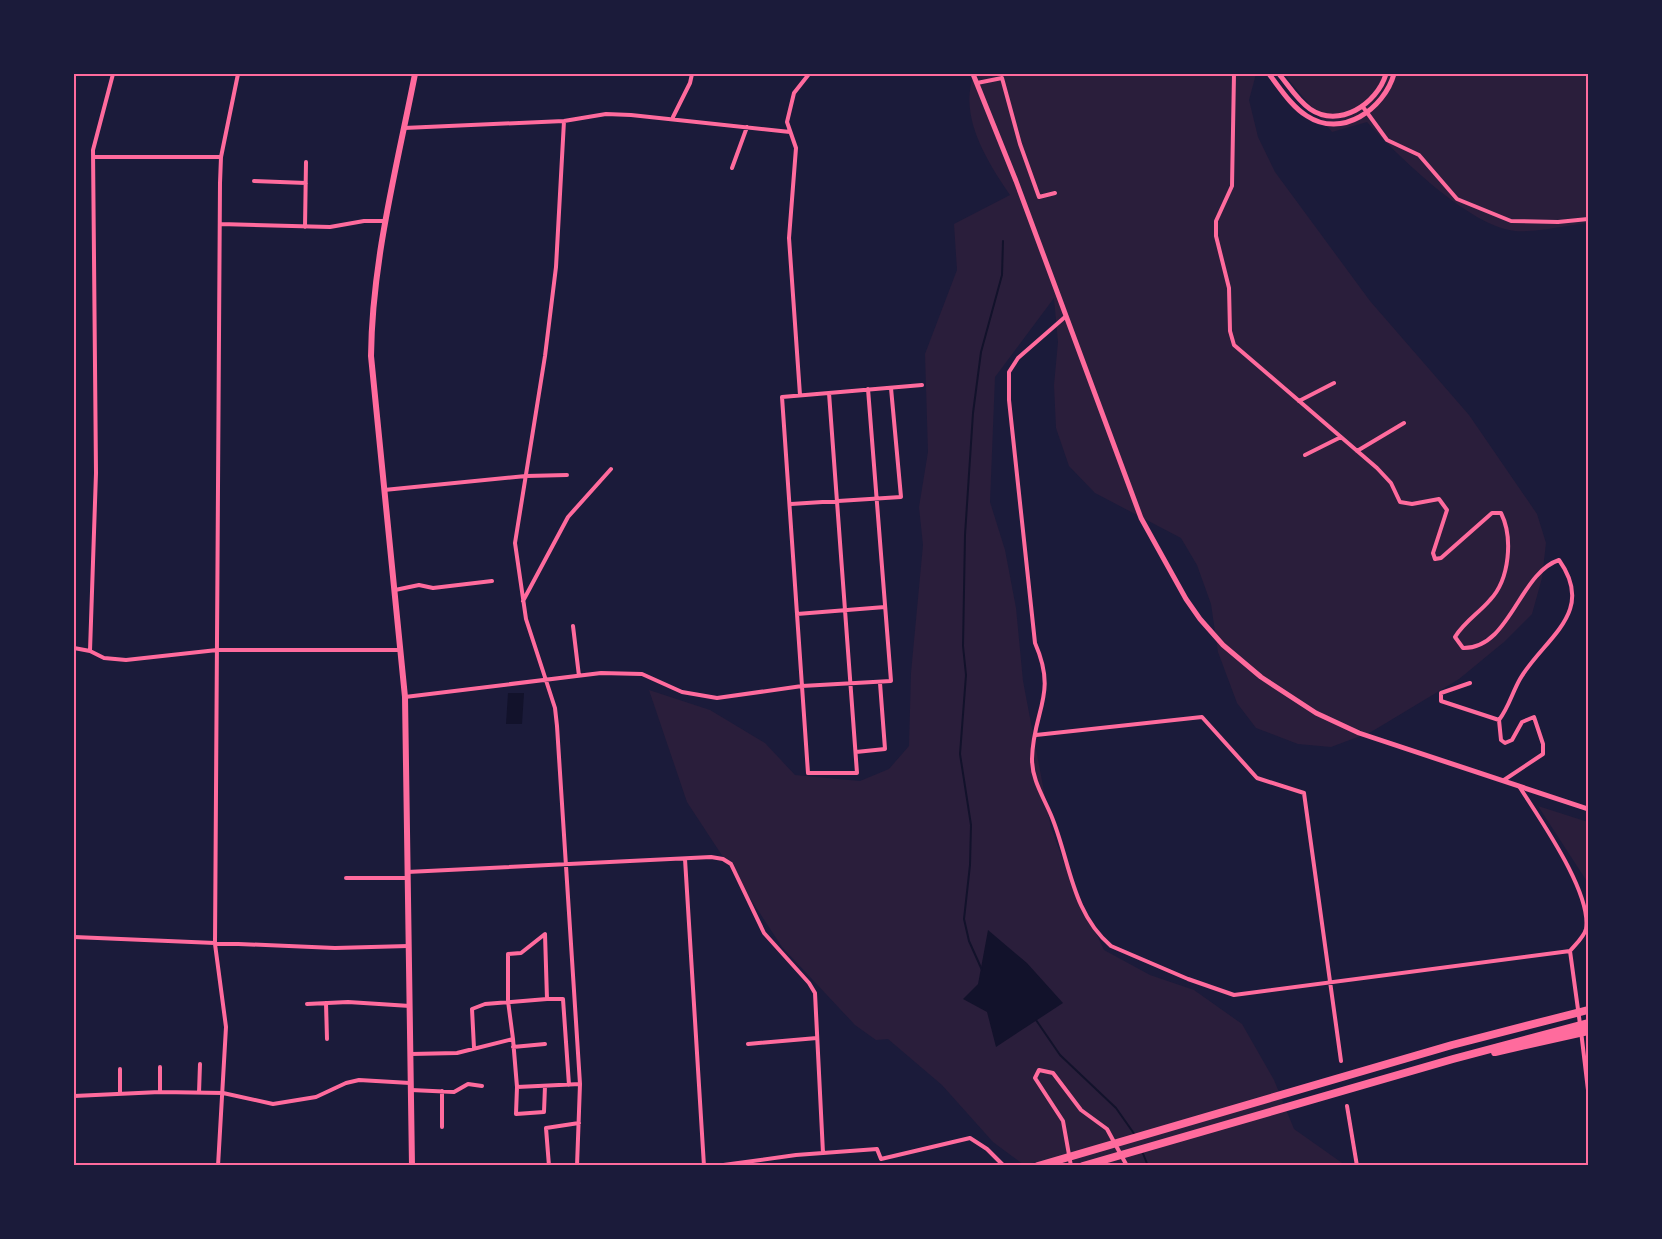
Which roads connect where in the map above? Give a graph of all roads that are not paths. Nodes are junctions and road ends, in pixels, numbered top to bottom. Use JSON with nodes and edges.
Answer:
{"nodes":[{"id":1,"x":113,"y":74,"type":"edge"},
{"id":2,"x":238,"y":74,"type":"edge"},
{"id":3,"x":415,"y":74,"type":"edge"},
{"id":4,"x":692,"y":74,"type":"edge"},
{"id":5,"x":809,"y":74,"type":"edge"},
{"id":6,"x":973,"y":74,"type":"edge"},
{"id":7,"x":1234,"y":74,"type":"edge"},
{"id":8,"x":1269,"y":74,"type":"edge"},
{"id":9,"x":1279,"y":74,"type":"edge"},
{"id":10,"x":1386,"y":74,"type":"edge"},
{"id":11,"x":1394,"y":74,"type":"edge"},
{"id":12,"x":977,"y":83,"type":"junction"},
{"id":13,"x":1363,"y":107,"type":"junction"},
{"id":14,"x":1368,"y":113,"type":"junction"},
{"id":15,"x":673,"y":117,"type":"junction"},
{"id":16,"x":564,"y":121,"type":"junction"},
{"id":17,"x":747,"y":127,"type":"junction"},
{"id":18,"x":404,"y":128,"type":"junction"},
{"id":19,"x":790,"y":132,"type":"junction"},
{"id":20,"x":94,"y":157,"type":"junction"},
{"id":21,"x":221,"y":157,"type":"junction"},
{"id":22,"x":306,"y":162,"type":"dead end"},
{"id":23,"x":732,"y":168,"type":"dead end"},
{"id":24,"x":254,"y":182,"type":"dead end"},
{"id":25,"x":306,"y":183,"type":"junction"},
{"id":26,"x":1055,"y":193,"type":"dead end"},
{"id":27,"x":1588,"y":219,"type":"edge"},
{"id":28,"x":387,"y":221,"type":"junction"},
{"id":29,"x":219,"y":224,"type":"junction"},
{"id":30,"x":305,"y":227,"type":"junction"},
{"id":31,"x":1065,"y":317,"type":"junction"},
{"id":32,"x":1334,"y":383,"type":"dead end"},
{"id":33,"x":922,"y":385,"type":"dead end"},
{"id":34,"x":891,"y":388,"type":"junction"},
{"id":35,"x":868,"y":389,"type":"junction"},
{"id":36,"x":829,"y":393,"type":"junction"},
{"id":37,"x":800,"y":394,"type":"junction"},
{"id":38,"x":1299,"y":401,"type":"junction"},
{"id":39,"x":1404,"y":423,"type":"dead end"},
{"id":40,"x":1341,"y":437,"type":"junction"},
{"id":41,"x":1357,"y":451,"type":"junction"},
{"id":42,"x":1305,"y":455,"type":"dead end"},
{"id":43,"x":611,"y":469,"type":"dead end"},
{"id":44,"x":567,"y":475,"type":"dead end"},
{"id":45,"x":526,"y":476,"type":"junction"},
{"id":46,"x":384,"y":490,"type":"junction"},
{"id":47,"x":877,"y":498,"type":"junction"},
{"id":48,"x":838,"y":500,"type":"junction"},
{"id":49,"x":791,"y":504,"type":"junction"},
{"id":50,"x":492,"y":581,"type":"dead end"},
{"id":51,"x":395,"y":590,"type":"junction"},
{"id":52,"x":522,"y":602,"type":"junction"},
{"id":53,"x":885,"y":607,"type":"junction"},
{"id":54,"x":846,"y":611,"type":"junction"},
{"id":55,"x":797,"y":614,"type":"junction"},
{"id":56,"x":573,"y":626,"type":"dead end"},
{"id":57,"x":74,"y":648,"type":"edge"},
{"id":58,"x":217,"y":650,"type":"junction"},
{"id":59,"x":401,"y":650,"type":"junction"},
{"id":60,"x":90,"y":651,"type":"junction"},
{"id":61,"x":579,"y":676,"type":"junction"},
{"id":62,"x":545,"y":681,"type":"junction"},
{"id":63,"x":850,"y":683,"type":"junction"},
{"id":64,"x":880,"y":683,"type":"junction"},
{"id":65,"x":1470,"y":683,"type":"dead end"},
{"id":66,"x":802,"y":686,"type":"junction"},
{"id":67,"x":405,"y":697,"type":"junction"},
{"id":68,"x":1499,"y":720,"type":"junction"},
{"id":69,"x":1036,"y":735,"type":"junction"},
{"id":70,"x":856,"y":752,"type":"junction"},
{"id":71,"x":1503,"y":781,"type":"junction"},
{"id":72,"x":1518,"y":785,"type":"junction"},
{"id":73,"x":1588,"y":809,"type":"edge"},
{"id":74,"x":685,"y":859,"type":"junction"},
{"id":75,"x":566,"y":866,"type":"junction"},
{"id":76,"x":407,"y":875,"type":"junction"},
{"id":77,"x":346,"y":878,"type":"dead end"},
{"id":78,"x":74,"y":937,"type":"edge"},
{"id":79,"x":215,"y":944,"type":"junction"},
{"id":80,"x":409,"y":945,"type":"junction"},
{"id":81,"x":1570,"y":951,"type":"junction"},
{"id":82,"x":1330,"y":982,"type":"junction"},
{"id":83,"x":546,"y":999,"type":"junction"},
{"id":84,"x":508,"y":1001,"type":"junction"},
{"id":85,"x":326,"y":1003,"type":"junction"},
{"id":86,"x":307,"y":1004,"type":"dead end"},
{"id":87,"x":410,"y":1006,"type":"junction"},
{"id":88,"x":1588,"y":1010,"type":"edge"},
{"id":89,"x":1588,"y":1023,"type":"edge"},
{"id":90,"x":1588,"y":1030,"type":"edge"},
{"id":91,"x":513,"y":1038,"type":"junction"},
{"id":92,"x":817,"y":1038,"type":"junction"},
{"id":93,"x":327,"y":1039,"type":"dead end"},
{"id":94,"x":545,"y":1044,"type":"dead end"},
{"id":95,"x":748,"y":1044,"type":"dead end"},
{"id":96,"x":513,"y":1047,"type":"junction"},
{"id":97,"x":474,"y":1048,"type":"junction"},
{"id":98,"x":410,"y":1054,"type":"junction"},
{"id":99,"x":1586,"y":1054,"type":"edge"},
{"id":100,"x":1341,"y":1061,"type":"dead end"},
{"id":101,"x":200,"y":1064,"type":"dead end"},
{"id":102,"x":160,"y":1067,"type":"dead end"},
{"id":103,"x":120,"y":1069,"type":"dead end"},
{"id":104,"x":1382,"y":1079,"type":"junction"},
{"id":105,"x":569,"y":1084,"type":"junction"},
{"id":106,"x":580,"y":1084,"type":"junction"},
{"id":107,"x":482,"y":1086,"type":"dead end"},
{"id":108,"x":545,"y":1086,"type":"junction"},
{"id":109,"x":410,"y":1087,"type":"junction"},
{"id":110,"x":517,"y":1087,"type":"junction"},
{"id":111,"x":1588,"y":1090,"type":"edge"},
{"id":112,"x":160,"y":1092,"type":"junction"},
{"id":113,"x":442,"y":1092,"type":"junction"},
{"id":114,"x":199,"y":1093,"type":"junction"},
{"id":115,"x":223,"y":1093,"type":"junction"},
{"id":116,"x":120,"y":1094,"type":"junction"},
{"id":117,"x":74,"y":1096,"type":"edge"},
{"id":118,"x":1347,"y":1106,"type":"dead end"},
{"id":119,"x":579,"y":1123,"type":"junction"},
{"id":120,"x":442,"y":1127,"type":"dead end"},
{"id":121,"x":823,"y":1153,"type":"junction"},
{"id":122,"x":1003,"y":1165,"type":"edge"},
{"id":123,"x":218,"y":1166,"type":"edge"},
{"id":124,"x":412,"y":1166,"type":"edge"},
{"id":125,"x":549,"y":1166,"type":"edge"},
{"id":126,"x":577,"y":1166,"type":"edge"},
{"id":127,"x":704,"y":1166,"type":"edge"},
{"id":128,"x":716,"y":1166,"type":"edge"},
{"id":129,"x":1038,"y":1166,"type":"edge"},
{"id":130,"x":1071,"y":1166,"type":"edge"},
{"id":131,"x":1083,"y":1166,"type":"edge"},
{"id":132,"x":1127,"y":1166,"type":"edge"},
{"id":133,"x":1357,"y":1166,"type":"edge"}],
"edges":[{"from":1,"to":20,"type":"street"},
{"from":2,"to":21,"type":"street"},
{"from":3,"to":18,"type":"main road"},
{"from":4,"to":15,"type":"street"},
{"from":5,"to":19,"type":"street"},
{"from":6,"to":12,"type":"street"},
{"from":7,"to":38,"type":"street"},
{"from":8,"to":14,"type":"street"},
{"from":9,"to":13,"type":"street"},
{"from":10,"to":13,"type":"street"},
{"from":11,"to":14,"type":"street"},
{"from":12,"to":26,"type":"street"},
{"from":12,"to":31,"type":"street"},
{"from":13,"to":14,"type":"street"},
{"from":14,"to":27,"type":"street"},
{"from":15,"to":16,"type":"street"},
{"from":15,"to":17,"type":"street"},
{"from":16,"to":18,"type":"street"},
{"from":16,"to":45,"type":"street"},
{"from":17,"to":19,"type":"street"},
{"from":17,"to":23,"type":"street"},
{"from":18,"to":28,"type":"main road"},
{"from":19,"to":37,"type":"street"},
{"from":20,"to":21,"type":"street"},
{"from":20,"to":60,"type":"street"},
{"from":21,"to":29,"type":"street"},
{"from":22,"to":25,"type":"street"},
{"from":24,"to":25,"type":"street"},
{"from":25,"to":30,"type":"street"},
{"from":28,"to":30,"type":"street"},
{"from":28,"to":46,"type":"main road"},
{"from":29,"to":30,"type":"street"},
{"from":29,"to":58,"type":"street"},
{"from":31,"to":69,"type":"street"},
{"from":31,"to":71,"type":"street"},
{"from":32,"to":38,"type":"street"},
{"from":33,"to":34,"type":"street"},
{"from":34,"to":35,"type":"street"},
{"from":34,"to":47,"type":"street"},
{"from":35,"to":36,"type":"street"},
{"from":35,"to":47,"type":"street"},
{"from":36,"to":37,"type":"street"},
{"from":36,"to":48,"type":"street"},
{"from":37,"to":49,"type":"street"},
{"from":38,"to":40,"type":"street"},
{"from":39,"to":41,"type":"street"},
{"from":40,"to":41,"type":"street"},
{"from":40,"to":42,"type":"street"},
{"from":41,"to":68,"type":"street"},
{"from":43,"to":52,"type":"street"},
{"from":44,"to":45,"type":"street"},
{"from":45,"to":46,"type":"street"},
{"from":45,"to":52,"type":"street"},
{"from":46,"to":51,"type":"main road"},
{"from":47,"to":48,"type":"street"},
{"from":47,"to":53,"type":"street"},
{"from":48,"to":49,"type":"street"},
{"from":48,"to":54,"type":"street"},
{"from":49,"to":55,"type":"street"},
{"from":50,"to":51,"type":"street"},
{"from":51,"to":59,"type":"main road"},
{"from":52,"to":62,"type":"street"},
{"from":53,"to":54,"type":"street"},
{"from":53,"to":64,"type":"street"},
{"from":54,"to":55,"type":"street"},
{"from":54,"to":63,"type":"street"},
{"from":55,"to":66,"type":"street"},
{"from":56,"to":61,"type":"street"},
{"from":57,"to":60,"type":"street"},
{"from":58,"to":59,"type":"street"},
{"from":58,"to":60,"type":"street"},
{"from":58,"to":79,"type":"street"},
{"from":59,"to":67,"type":"main road"},
{"from":61,"to":62,"type":"street"},
{"from":61,"to":66,"type":"street"},
{"from":62,"to":67,"type":"street"},
{"from":62,"to":75,"type":"street"},
{"from":63,"to":64,"type":"street"},
{"from":63,"to":66,"type":"street"},
{"from":63,"to":70,"type":"street"},
{"from":64,"to":70,"type":"street"},
{"from":65,"to":68,"type":"street"},
{"from":66,"to":70,"type":"street"},
{"from":67,"to":76,"type":"main road"},
{"from":68,"to":71,"type":"street"},
{"from":69,"to":82,"type":"street"},
{"from":69,"to":82,"type":"street"},
{"from":71,"to":72,"type":"street"},
{"from":72,"to":73,"type":"street"},
{"from":72,"to":81,"type":"street"},
{"from":74,"to":75,"type":"street"},
{"from":74,"to":92,"type":"street"},
{"from":74,"to":127,"type":"street"},
{"from":75,"to":76,"type":"street"},
{"from":75,"to":106,"type":"street"},
{"from":76,"to":77,"type":"street"},
{"from":76,"to":80,"type":"main road"},
{"from":78,"to":79,"type":"street"},
{"from":79,"to":80,"type":"street"},
{"from":79,"to":115,"type":"street"},
{"from":80,"to":87,"type":"main road"},
{"from":81,"to":82,"type":"street"},
{"from":81,"to":99,"type":"street"},
{"from":82,"to":100,"type":"street"},
{"from":83,"to":84,"type":"street"},
{"from":83,"to":84,"type":"street"},
{"from":83,"to":105,"type":"street"},
{"from":84,"to":91,"type":"street"},
{"from":84,"to":97,"type":"street"},
{"from":85,"to":86,"type":"street"},
{"from":85,"to":87,"type":"street"},
{"from":85,"to":93,"type":"street"},
{"from":87,"to":98,"type":"main road"},
{"from":88,"to":129,"type":"highway"},
{"from":89,"to":104,"type":"highway"},
{"from":90,"to":104,"type":"highway"},
{"from":91,"to":96,"type":"street"},
{"from":91,"to":97,"type":"street"},
{"from":92,"to":95,"type":"street"},
{"from":92,"to":121,"type":"street"},
{"from":94,"to":96,"type":"street"},
{"from":96,"to":110,"type":"street"},
{"from":97,"to":98,"type":"street"},
{"from":98,"to":109,"type":"main road"},
{"from":99,"to":111,"type":"street"},
{"from":101,"to":114,"type":"street"},
{"from":102,"to":112,"type":"street"},
{"from":103,"to":116,"type":"street"},
{"from":104,"to":131,"type":"highway"},
{"from":105,"to":106,"type":"street"},
{"from":105,"to":108,"type":"street"},
{"from":106,"to":119,"type":"street"},
{"from":107,"to":113,"type":"street"},
{"from":108,"to":110,"type":"street"},
{"from":108,"to":110,"type":"street"},
{"from":109,"to":113,"type":"street"},
{"from":109,"to":115,"type":"street"},
{"from":109,"to":124,"type":"main road"},
{"from":112,"to":114,"type":"street"},
{"from":112,"to":116,"type":"street"},
{"from":113,"to":120,"type":"street"},
{"from":114,"to":115,"type":"street"},
{"from":115,"to":123,"type":"street"},
{"from":116,"to":117,"type":"street"},
{"from":118,"to":133,"type":"street"},
{"from":119,"to":125,"type":"street"},
{"from":119,"to":126,"type":"street"},
{"from":121,"to":122,"type":"street"},
{"from":121,"to":128,"type":"street"},
{"from":130,"to":132,"type":"street"}]}
